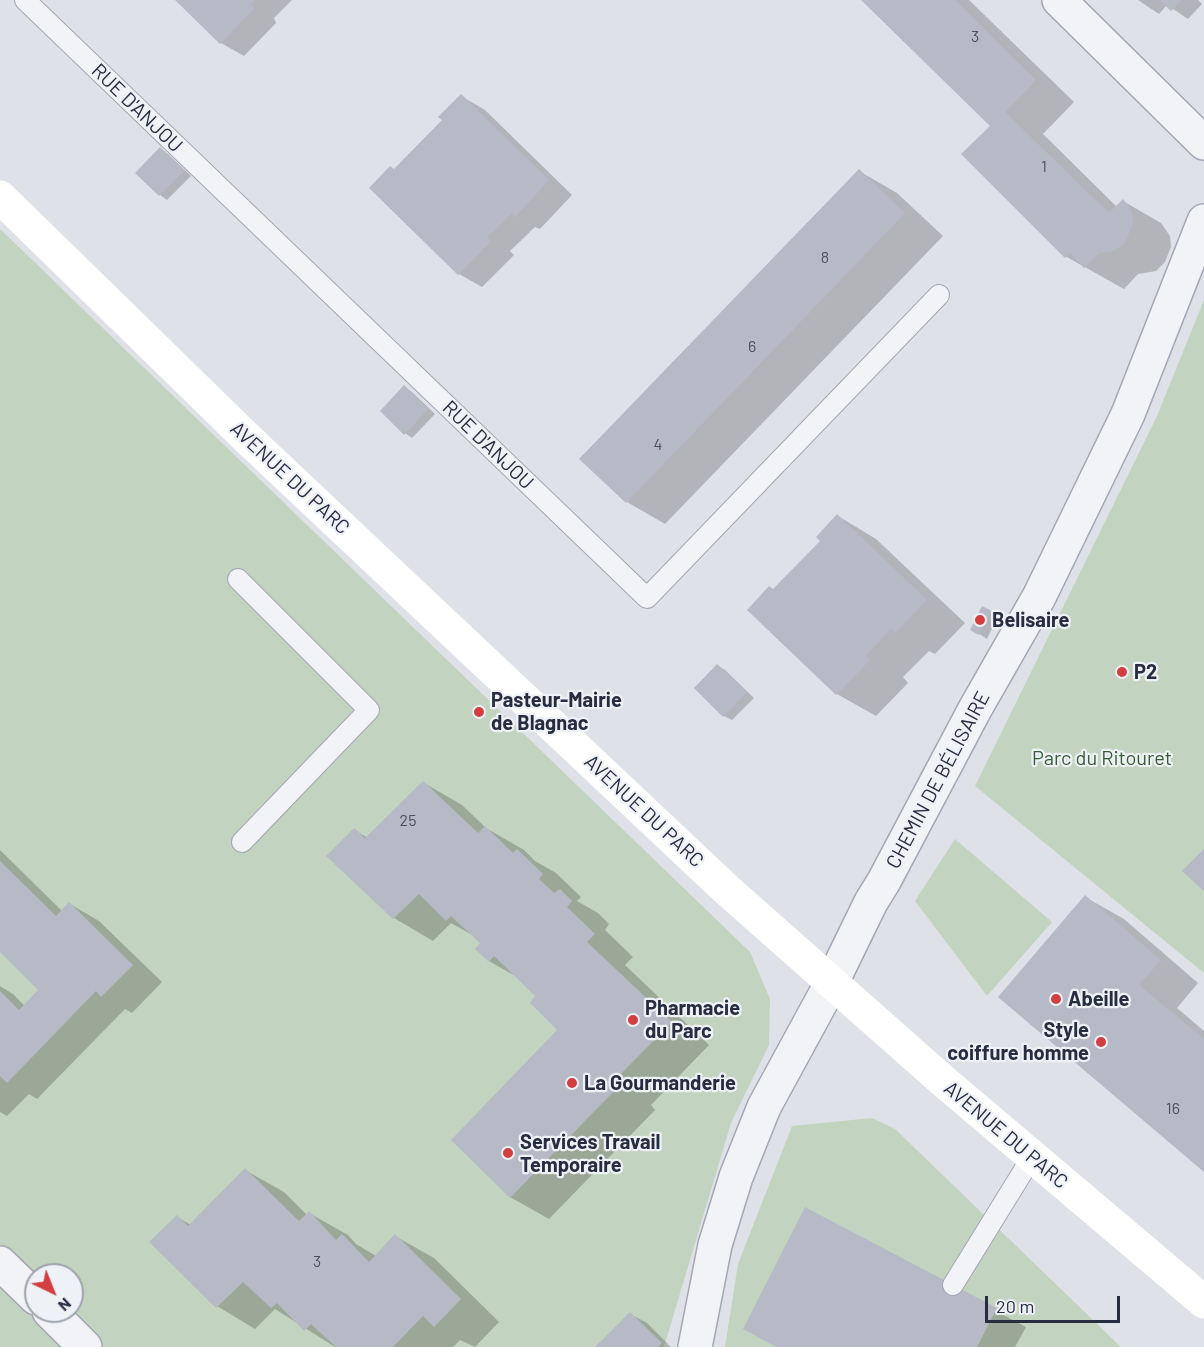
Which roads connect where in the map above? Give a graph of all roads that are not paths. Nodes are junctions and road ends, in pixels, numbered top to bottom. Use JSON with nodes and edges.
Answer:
{"nodes":[{"id":1,"x":25,"y":0,"type":"edge"},
{"id":2,"x":1059,"y":0,"type":"edge"},
{"id":3,"x":1204,"y":143,"type":"edge"},
{"id":4,"x":0,"y":197,"type":"edge"},
{"id":5,"x":1204,"y":220,"type":"edge"},
{"id":6,"x":939,"y":295,"type":"dead end"},
{"id":7,"x":238,"y":579,"type":"dead end"},
{"id":8,"x":242,"y":842,"type":"dead end"},
{"id":9,"x":832,"y":982,"type":"junction"},
{"id":10,"x":1032,"y":1157,"type":"junction"},
{"id":11,"x":0,"y":1263,"type":"edge"},
{"id":12,"x":953,"y":1285,"type":"dead end"},
{"id":13,"x":24,"y":1286,"type":"edge"},
{"id":14,"x":1204,"y":1302,"type":"edge"},
{"id":15,"x":61,"y":1323,"type":"edge"},
{"id":16,"x":85,"y":1347,"type":"edge"},
{"id":17,"x":695,"y":1347,"type":"edge"}],
"edges":[{"from":1,"to":6,"type":"lane","name":"RUE D'ANJOU"},
{"from":2,"to":3,"type":"street"},
{"from":4,"to":9,"type":"street","name":"AVENUE DU PARC"},
{"from":5,"to":9,"type":"street","name":"CHEMIN DE BÉLISAIRE"},
{"from":7,"to":8,"type":"lane"},
{"from":9,"to":10,"type":"street","name":"AVENUE DU PARC"},
{"from":9,"to":17,"type":"street","name":"CHEMIN DE BÉLISAIRE"},
{"from":10,"to":12,"type":"lane"},
{"from":10,"to":14,"type":"street","name":"AVENUE DU PARC"},
{"from":11,"to":13,"type":"street"},
{"from":15,"to":16,"type":"street"}]}
